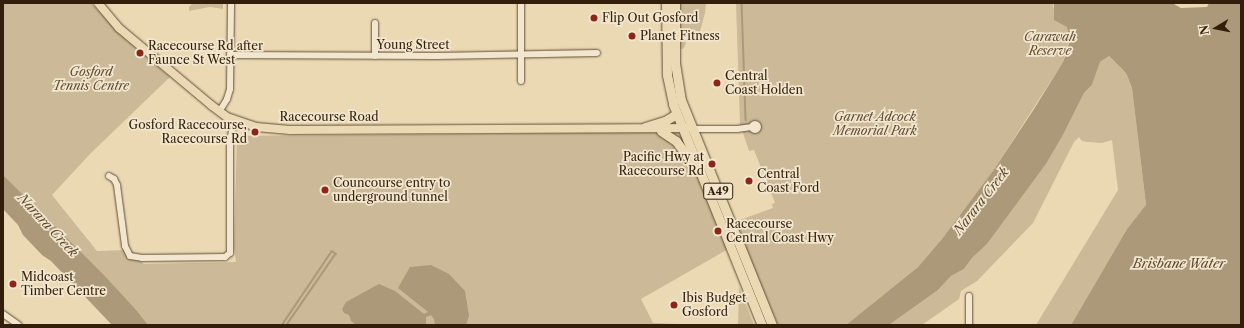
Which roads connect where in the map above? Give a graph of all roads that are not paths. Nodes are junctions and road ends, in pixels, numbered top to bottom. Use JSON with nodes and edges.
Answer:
{"nodes":[{"id":1,"x":98,"y":3,"type":"edge"},
{"id":2,"x":231,"y":3,"type":"edge"},
{"id":3,"x":521,"y":3,"type":"edge"},
{"id":4,"x":666,"y":3,"type":"edge"},
{"id":5,"x":675,"y":3,"type":"edge"},
{"id":6,"x":375,"y":23,"type":"dead end"},
{"id":7,"x":596,"y":53,"type":"dead end"},
{"id":8,"x":230,"y":54,"type":"junction"},
{"id":9,"x":520,"y":55,"type":"junction"},
{"id":10,"x":375,"y":56,"type":"junction"},
{"id":11,"x":520,"y":81,"type":"dead end"},
{"id":12,"x":219,"y":112,"type":"junction"},
{"id":13,"x":676,"y":114,"type":"junction"},
{"id":14,"x":234,"y":120,"type":"junction"},
{"id":15,"x":645,"y":127,"type":"junction"},
{"id":16,"x":752,"y":127,"type":"dead end"},
{"id":17,"x":605,"y":129,"type":"junction"},
{"id":18,"x":686,"y":129,"type":"junction"},
{"id":19,"x":661,"y":131,"type":"junction"},
{"id":20,"x":109,"y":176,"type":"dead end"},
{"id":21,"x":713,"y":203,"type":"junction"},
{"id":22,"x":969,"y":296,"type":"dead end"},
{"id":23,"x":3,"y":314,"type":"edge"},
{"id":24,"x":19,"y":325,"type":"edge"},
{"id":25,"x":762,"y":325,"type":"edge"},
{"id":26,"x":772,"y":325,"type":"edge"},
{"id":27,"x":969,"y":325,"type":"edge"}],
"edges":[{"from":1,"to":12,"type":"main road","name":"Racecourse Road"},
{"from":2,"to":8,"type":"street"},
{"from":3,"to":9,"type":"street"},
{"from":4,"to":13,"type":"highway","number":"A49"},
{"from":5,"to":18,"type":"highway","number":"A49"},
{"from":6,"to":10,"type":"street"},
{"from":7,"to":9,"type":"street","name":"Young Street"},
{"from":8,"to":10,"type":"street","name":"Young Street"},
{"from":8,"to":12,"type":"street"},
{"from":9,"to":10,"type":"street","name":"Young Street"},
{"from":9,"to":11,"type":"street"},
{"from":12,"to":14,"type":"main road","name":"Racecourse Road"},
{"from":13,"to":15,"type":"highway"},
{"from":13,"to":18,"type":"highway","number":"A49"},
{"from":14,"to":17,"type":"main road","name":"Racecourse Road"},
{"from":14,"to":20,"type":"street"},
{"from":15,"to":17,"type":"main road","name":"Racecourse Road"},
{"from":15,"to":18,"type":"main road","name":"Racecourse Road"},
{"from":16,"to":18,"type":"street"},
{"from":17,"to":19,"type":"main road","name":"Racecourse Road"},
{"from":18,"to":19,"type":"main road","name":"Racecourse Road"},
{"from":18,"to":21,"type":"highway","number":"A49"},
{"from":18,"to":26,"type":"highway","number":"A49"},
{"from":19,"to":21,"type":"highway"},
{"from":21,"to":25,"type":"highway","number":"A49"},
{"from":22,"to":27,"type":"street"},
{"from":23,"to":24,"type":"street"}]}
